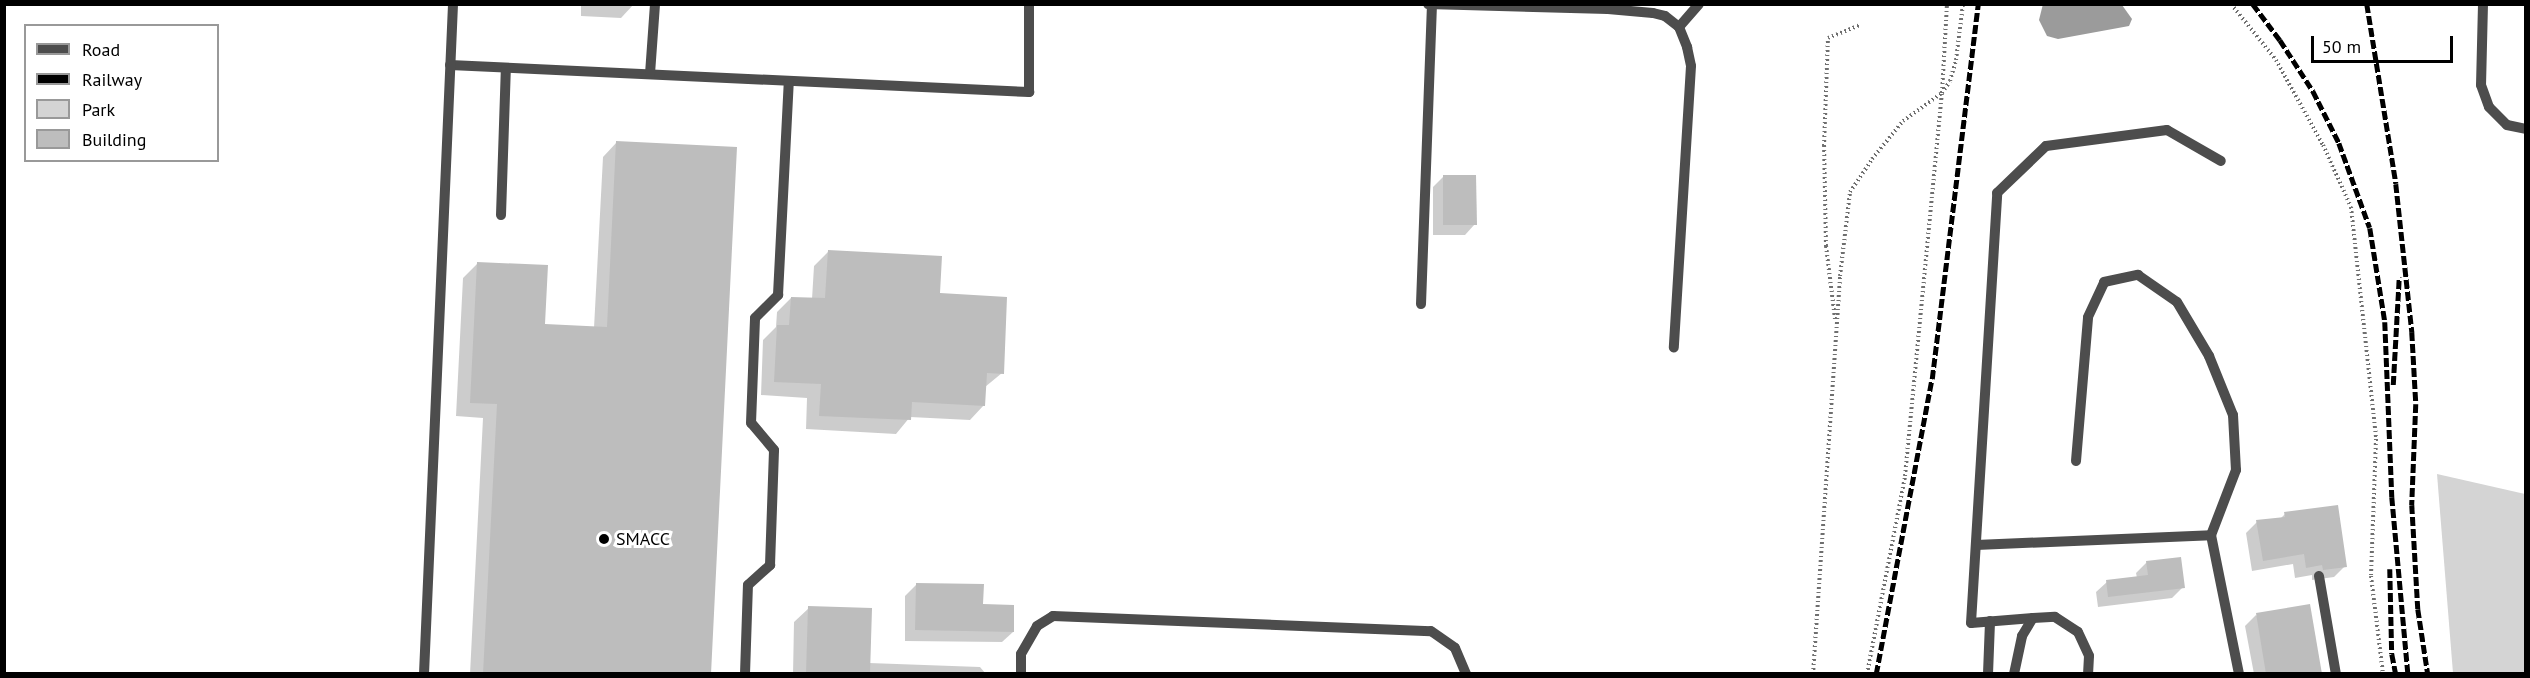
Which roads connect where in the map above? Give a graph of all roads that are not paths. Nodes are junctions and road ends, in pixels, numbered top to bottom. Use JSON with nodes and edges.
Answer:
{"nodes":[{"id":1,"x":453,"y":4,"type":"edge"},
{"id":2,"x":655,"y":4,"type":"edge"},
{"id":3,"x":1029,"y":4,"type":"edge"},
{"id":4,"x":1699,"y":4,"type":"edge"},
{"id":5,"x":2483,"y":4,"type":"edge"},
{"id":6,"x":1430,"y":5,"type":"edge"},
{"id":7,"x":1608,"y":7,"type":"edge"},
{"id":8,"x":1679,"y":27,"type":"junction"},
{"id":9,"x":450,"y":65,"type":"junction"},
{"id":10,"x":506,"y":68,"type":"junction"},
{"id":11,"x":650,"y":74,"type":"junction"},
{"id":12,"x":789,"y":81,"type":"junction"},
{"id":13,"x":2526,"y":129,"type":"edge"},
{"id":14,"x":2221,"y":161,"type":"dead end"},
{"id":15,"x":501,"y":215,"type":"dead end"},
{"id":16,"x":1421,"y":304,"type":"dead end"},
{"id":17,"x":1674,"y":347,"type":"dead end"},
{"id":18,"x":2076,"y":461,"type":"dead end"},
{"id":19,"x":2211,"y":535,"type":"junction"},
{"id":20,"x":1976,"y":545,"type":"junction"},
{"id":21,"x":2319,"y":576,"type":"dead end"},
{"id":22,"x":2033,"y":618,"type":"junction"},
{"id":23,"x":1990,"y":621,"type":"junction"},
{"id":24,"x":424,"y":674,"type":"edge"},
{"id":25,"x":745,"y":674,"type":"edge"},
{"id":26,"x":1021,"y":674,"type":"edge"},
{"id":27,"x":1466,"y":674,"type":"edge"},
{"id":28,"x":1988,"y":674,"type":"edge"},
{"id":29,"x":2014,"y":674,"type":"edge"},
{"id":30,"x":2088,"y":674,"type":"edge"},
{"id":31,"x":2239,"y":674,"type":"edge"},
{"id":32,"x":2336,"y":674,"type":"edge"}],
"edges":[{"from":1,"to":9,"type":"lane"},
{"from":2,"to":11,"type":"lane"},
{"from":3,"to":12,"type":"lane"},
{"from":4,"to":8,"type":"lane"},
{"from":5,"to":13,"type":"lane"},
{"from":6,"to":7,"type":"lane"},
{"from":6,"to":16,"type":"lane"},
{"from":7,"to":8,"type":"lane"},
{"from":8,"to":17,"type":"lane"},
{"from":9,"to":10,"type":"lane"},
{"from":9,"to":24,"type":"lane"},
{"from":10,"to":11,"type":"lane"},
{"from":10,"to":15,"type":"lane"},
{"from":11,"to":12,"type":"lane"},
{"from":12,"to":25,"type":"lane"},
{"from":14,"to":20,"type":"lane"},
{"from":18,"to":19,"type":"lane"},
{"from":19,"to":20,"type":"lane"},
{"from":19,"to":31,"type":"lane"},
{"from":20,"to":23,"type":"lane"},
{"from":21,"to":32,"type":"lane"},
{"from":22,"to":23,"type":"lane"},
{"from":22,"to":29,"type":"lane"},
{"from":22,"to":30,"type":"lane"},
{"from":23,"to":28,"type":"lane"},
{"from":26,"to":27,"type":"lane"}]}
